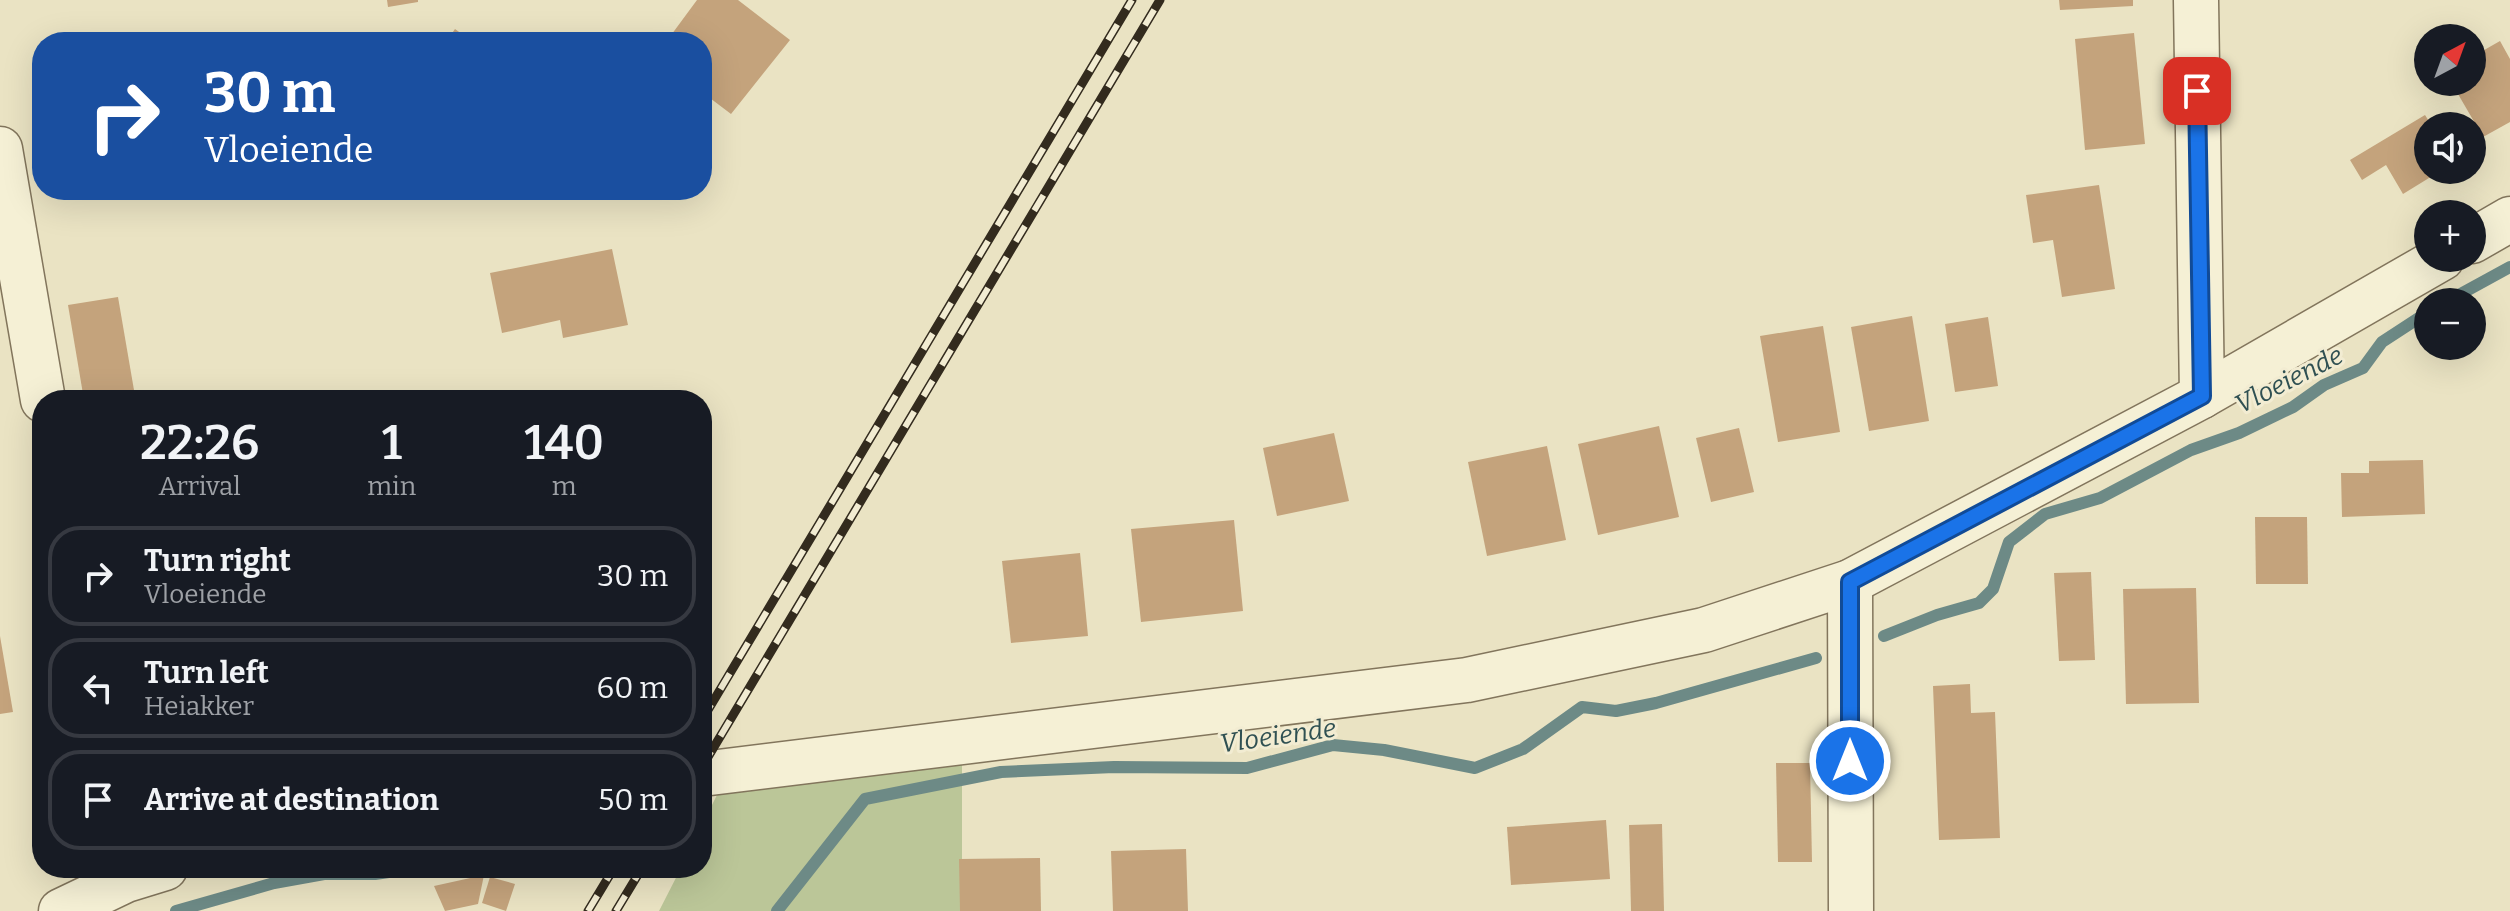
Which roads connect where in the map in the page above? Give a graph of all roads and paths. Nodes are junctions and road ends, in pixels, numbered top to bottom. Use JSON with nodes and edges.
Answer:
{"nodes":[{"id":1,"x":2196,"y":0,"type":"edge"},
{"id":2,"x":0,"y":149,"type":"edge"},
{"id":3,"x":2510,"y":219,"type":"edge"},
{"id":4,"x":2486,"y":233,"type":"edge"},
{"id":5,"x":2418,"y":272,"type":"edge"},
{"id":6,"x":41,"y":390,"type":"edge"},
{"id":7,"x":2202,"y":396,"type":"junction"},
{"id":8,"x":1850,"y":582,"type":"junction"},
{"id":9,"x":712,"y":773,"type":"edge"},
{"id":10,"x":126,"y":878,"type":"edge"},
{"id":11,"x":61,"y":911,"type":"edge"},
{"id":12,"x":1851,"y":911,"type":"edge"}],
"edges":[{"from":1,"to":7,"type":"street"},
{"from":2,"to":6,"type":"street"},
{"from":3,"to":4,"type":"street"},
{"from":5,"to":7,"type":"street"},
{"from":7,"to":8,"type":"street"},
{"from":8,"to":9,"type":"street"},
{"from":8,"to":12,"type":"street"},
{"from":10,"to":11,"type":"street"}]}
